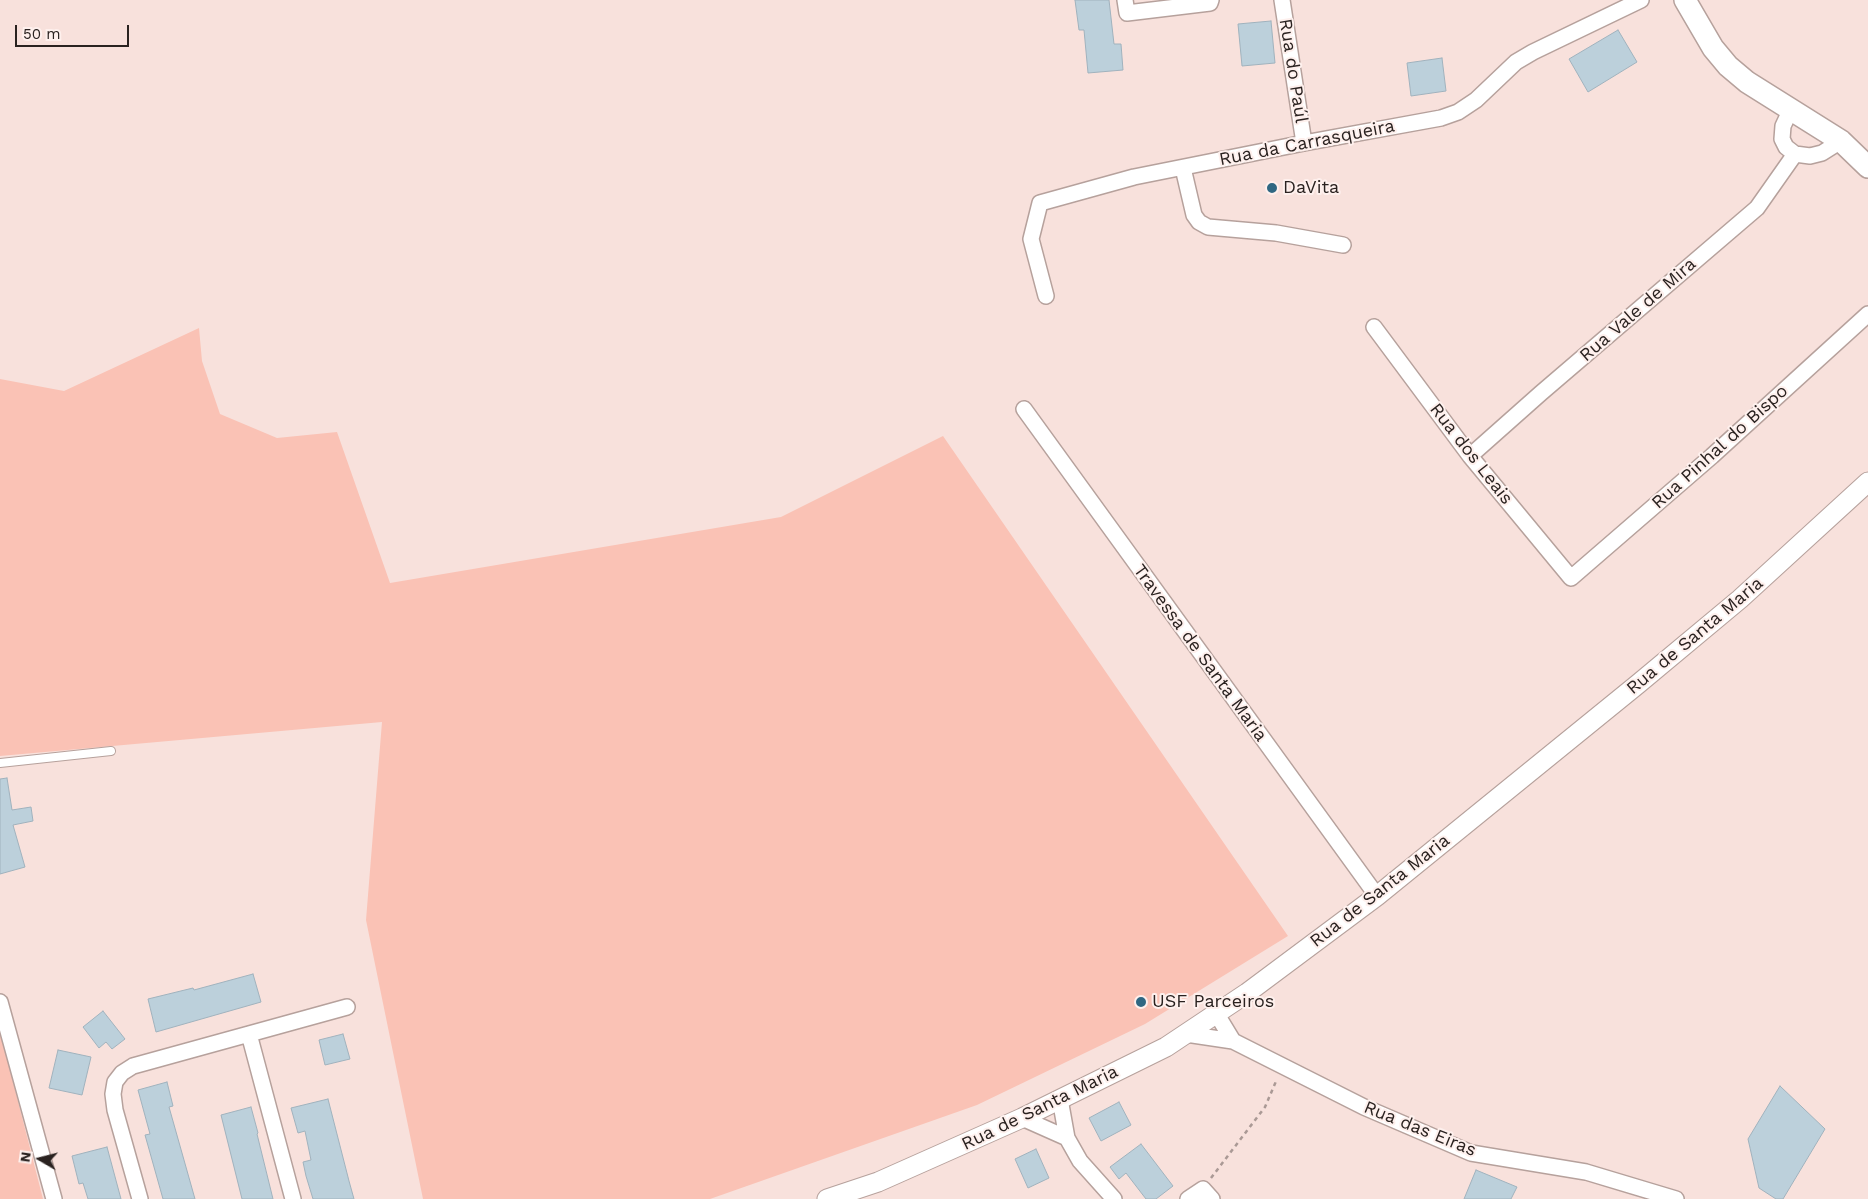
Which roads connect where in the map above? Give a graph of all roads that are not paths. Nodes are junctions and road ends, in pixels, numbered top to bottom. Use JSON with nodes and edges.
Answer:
{"nodes":[{"id":1,"x":1211,"y":0,"type":"edge"},
{"id":2,"x":1282,"y":0,"type":"edge"},
{"id":3,"x":1642,"y":0,"type":"edge"},
{"id":4,"x":1685,"y":0,"type":"edge"},
{"id":5,"x":1126,"y":6,"type":"edge"},
{"id":6,"x":1791,"y":109,"type":"junction"},
{"id":7,"x":1842,"y":141,"type":"junction"},
{"id":8,"x":1304,"y":143,"type":"junction"},
{"id":9,"x":1795,"y":154,"type":"junction"},
{"id":10,"x":1868,"y":166,"type":"edge"},
{"id":11,"x":1183,"y":168,"type":"junction"},
{"id":12,"x":1343,"y":245,"type":"dead end"},
{"id":13,"x":1046,"y":296,"type":"dead end"},
{"id":14,"x":1868,"y":314,"type":"edge"},
{"id":15,"x":1374,"y":327,"type":"dead end"},
{"id":16,"x":1024,"y":409,"type":"dead end"},
{"id":17,"x":1470,"y":456,"type":"junction"},
{"id":18,"x":1868,"y":482,"type":"edge"},
{"id":19,"x":1571,"y":578,"type":"joint"},
{"id":20,"x":111,"y":751,"type":"dead end"},
{"id":21,"x":0,"y":763,"type":"edge"},
{"id":22,"x":1376,"y":896,"type":"junction"},
{"id":23,"x":0,"y":1002,"type":"edge"},
{"id":24,"x":347,"y":1007,"type":"dead end"},
{"id":25,"x":1216,"y":1013,"type":"junction"},
{"id":26,"x":249,"y":1034,"type":"junction"},
{"id":27,"x":1186,"y":1034,"type":"junction"},
{"id":28,"x":1233,"y":1041,"type":"junction"},
{"id":29,"x":1060,"y":1099,"type":"junction"},
{"id":30,"x":1022,"y":1118,"type":"junction"},
{"id":31,"x":1066,"y":1138,"type":"junction"},
{"id":32,"x":1207,"y":1194,"type":"edge"},
{"id":33,"x":54,"y":1199,"type":"edge"},
{"id":34,"x":140,"y":1199,"type":"edge"},
{"id":35,"x":293,"y":1199,"type":"edge"},
{"id":36,"x":827,"y":1199,"type":"edge"},
{"id":37,"x":1114,"y":1199,"type":"edge"},
{"id":38,"x":1188,"y":1199,"type":"edge"},
{"id":39,"x":1676,"y":1199,"type":"edge"}],
"edges":[{"from":1,"to":5,"type":"street"},
{"from":2,"to":8,"type":"street","name":"Rua do Paúl"},
{"from":3,"to":8,"type":"street","name":"Rua da Carrasqueira"},
{"from":4,"to":6,"type":"main road"},
{"from":6,"to":7,"type":"main road"},
{"from":6,"to":9,"type":"street"},
{"from":7,"to":9,"type":"street"},
{"from":7,"to":10,"type":"main road"},
{"from":8,"to":11,"type":"street","name":"Rua da Carrasqueira"},
{"from":9,"to":17,"type":"street","name":"Rua Vale de Mira"},
{"from":11,"to":12,"type":"street"},
{"from":11,"to":13,"type":"street","name":"Rua da Carrasqueira"},
{"from":14,"to":19,"type":"street","name":"Rua Pinhal do Bispo"},
{"from":15,"to":17,"type":"street","name":"Rua dos Leais"},
{"from":16,"to":22,"type":"street","name":"Travessa de Santa Maria"},
{"from":17,"to":19,"type":"street","name":"Rua dos Leais"},
{"from":18,"to":22,"type":"street","name":"Rua de Santa Maria"},
{"from":20,"to":21,"type":"lane"},
{"from":22,"to":25,"type":"street","name":"Rua de Santa Maria"},
{"from":23,"to":33,"type":"street"},
{"from":24,"to":26,"type":"street"},
{"from":25,"to":27,"type":"street","name":"Rua de Santa Maria"},
{"from":25,"to":28,"type":"street"},
{"from":26,"to":34,"type":"street"},
{"from":26,"to":35,"type":"street"},
{"from":27,"to":28,"type":"street","name":"Rua das Eiras"},
{"from":27,"to":29,"type":"street","name":"Rua de Santa Maria"},
{"from":28,"to":39,"type":"street","name":"Rua das Eiras"},
{"from":29,"to":30,"type":"street","name":"Rua de Santa Maria"},
{"from":29,"to":31,"type":"street"},
{"from":30,"to":31,"type":"street"},
{"from":30,"to":36,"type":"street","name":"Rua de Santa Maria"},
{"from":31,"to":37,"type":"street"},
{"from":32,"to":38,"type":"street"}]}
